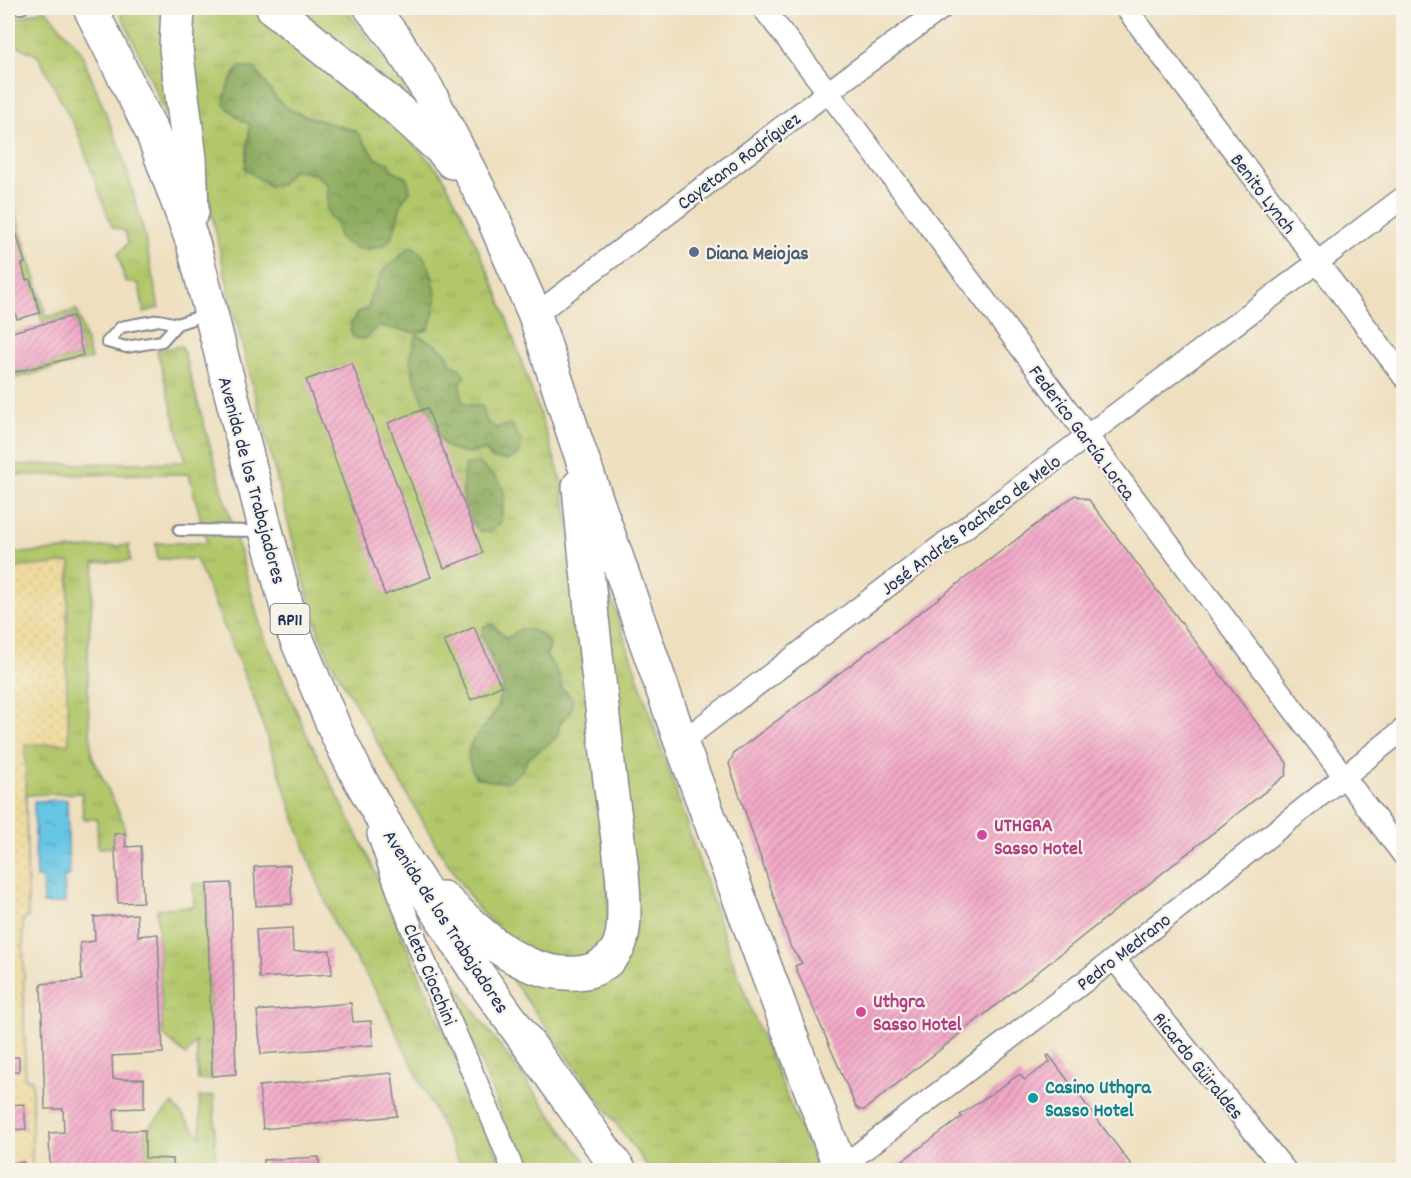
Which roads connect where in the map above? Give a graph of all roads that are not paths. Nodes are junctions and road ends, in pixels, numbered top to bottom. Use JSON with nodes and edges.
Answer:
{"nodes":[{"id":1,"x":9,"y":8,"type":"edge"},
{"id":2,"x":22,"y":8,"type":"edge"},
{"id":3,"x":90,"y":8,"type":"edge"},
{"id":4,"x":178,"y":8,"type":"edge"},
{"id":5,"x":273,"y":8,"type":"edge"},
{"id":6,"x":371,"y":8,"type":"edge"},
{"id":7,"x":763,"y":8,"type":"edge"},
{"id":8,"x":942,"y":8,"type":"edge"},
{"id":9,"x":1125,"y":8,"type":"edge"},
{"id":10,"x":828,"y":92,"type":"junction"},
{"id":11,"x":1404,"y":197,"type":"edge"},
{"id":12,"x":490,"y":211,"type":"junction"},
{"id":13,"x":193,"y":243,"type":"junction"},
{"id":14,"x":1316,"y":263,"type":"junction"},
{"id":15,"x":210,"y":313,"type":"junction"},
{"id":16,"x":535,"y":315,"type":"junction"},
{"id":17,"x":177,"y":324,"type":"junction"},
{"id":18,"x":1404,"y":377,"type":"edge"},
{"id":19,"x":1086,"y":436,"type":"junction"},
{"id":20,"x":575,"y":438,"type":"junction"},
{"id":21,"x":178,"y":531,"type":"dead end"},
{"id":22,"x":266,"y":531,"type":"junction"},
{"id":23,"x":1404,"y":729,"type":"edge"},
{"id":24,"x":681,"y":742,"type":"junction"},
{"id":25,"x":357,"y":774,"type":"junction"},
{"id":26,"x":1342,"y":776,"type":"junction"},
{"id":27,"x":1404,"y":856,"type":"edge"},
{"id":28,"x":407,"y":863,"type":"junction"},
{"id":29,"x":1114,"y":959,"type":"junction"},
{"id":30,"x":840,"y":1169,"type":"edge"},
{"id":31,"x":513,"y":1170,"type":"edge"},
{"id":32,"x":620,"y":1170,"type":"edge"},
{"id":33,"x":1285,"y":1170,"type":"edge"}],
"edges":[{"from":1,"to":2,"type":"lane"},
{"from":3,"to":13,"type":"main road","name":"Avenida de los Trabajadores","number":"RP11"},
{"from":4,"to":13,"type":"main road"},
{"from":5,"to":12,"type":"main road"},
{"from":6,"to":12,"type":"main road"},
{"from":7,"to":10,"type":"street","name":"Federico García Lorca"},
{"from":8,"to":10,"type":"street","name":"Cayetano Rodríguez"},
{"from":9,"to":14,"type":"street","name":"Benito Lynch"},
{"from":10,"to":16,"type":"street","name":"Cayetano Rodríguez"},
{"from":10,"to":19,"type":"street","name":"Federico García Lorca"},
{"from":11,"to":14,"type":"street","name":"José Andrés Pacheco de Melo"},
{"from":12,"to":16,"type":"main road"},
{"from":13,"to":15,"type":"main road","name":"Avenida de los Trabajadores","number":"RP11"},
{"from":14,"to":18,"type":"street","name":"Benito Lynch"},
{"from":14,"to":19,"type":"street","name":"José Andrés Pacheco de Melo"},
{"from":15,"to":17,"type":"lane"},
{"from":15,"to":22,"type":"main road","name":"Avenida de los Trabajadores","number":"RP11"},
{"from":16,"to":20,"type":"main road"},
{"from":17,"to":17,"type":"lane"},
{"from":19,"to":24,"type":"street","name":"José Andrés Pacheco de Melo"},
{"from":19,"to":26,"type":"street","name":"Federico García Lorca"},
{"from":20,"to":24,"type":"main road"},
{"from":20,"to":28,"type":"main road"},
{"from":21,"to":22,"type":"lane"},
{"from":22,"to":25,"type":"main road","name":"Avenida de los Trabajadores","number":"RP11"},
{"from":23,"to":26,"type":"street","name":"Pedro Medrano"},
{"from":24,"to":30,"type":"main road"},
{"from":25,"to":28,"type":"main road","name":"Avenida de los Trabajadores","number":"RP11"},
{"from":25,"to":31,"type":"street","name":"Cleto Ciocchini"},
{"from":26,"to":27,"type":"street","name":"Federico García Lorca"},
{"from":26,"to":29,"type":"street","name":"Pedro Medrano"},
{"from":28,"to":32,"type":"main road","name":"Avenida de los Trabajadores","number":"RP11"},
{"from":29,"to":30,"type":"street","name":"Pedro Medrano"},
{"from":29,"to":33,"type":"street","name":"Ricardo Güiraldes"}]}
